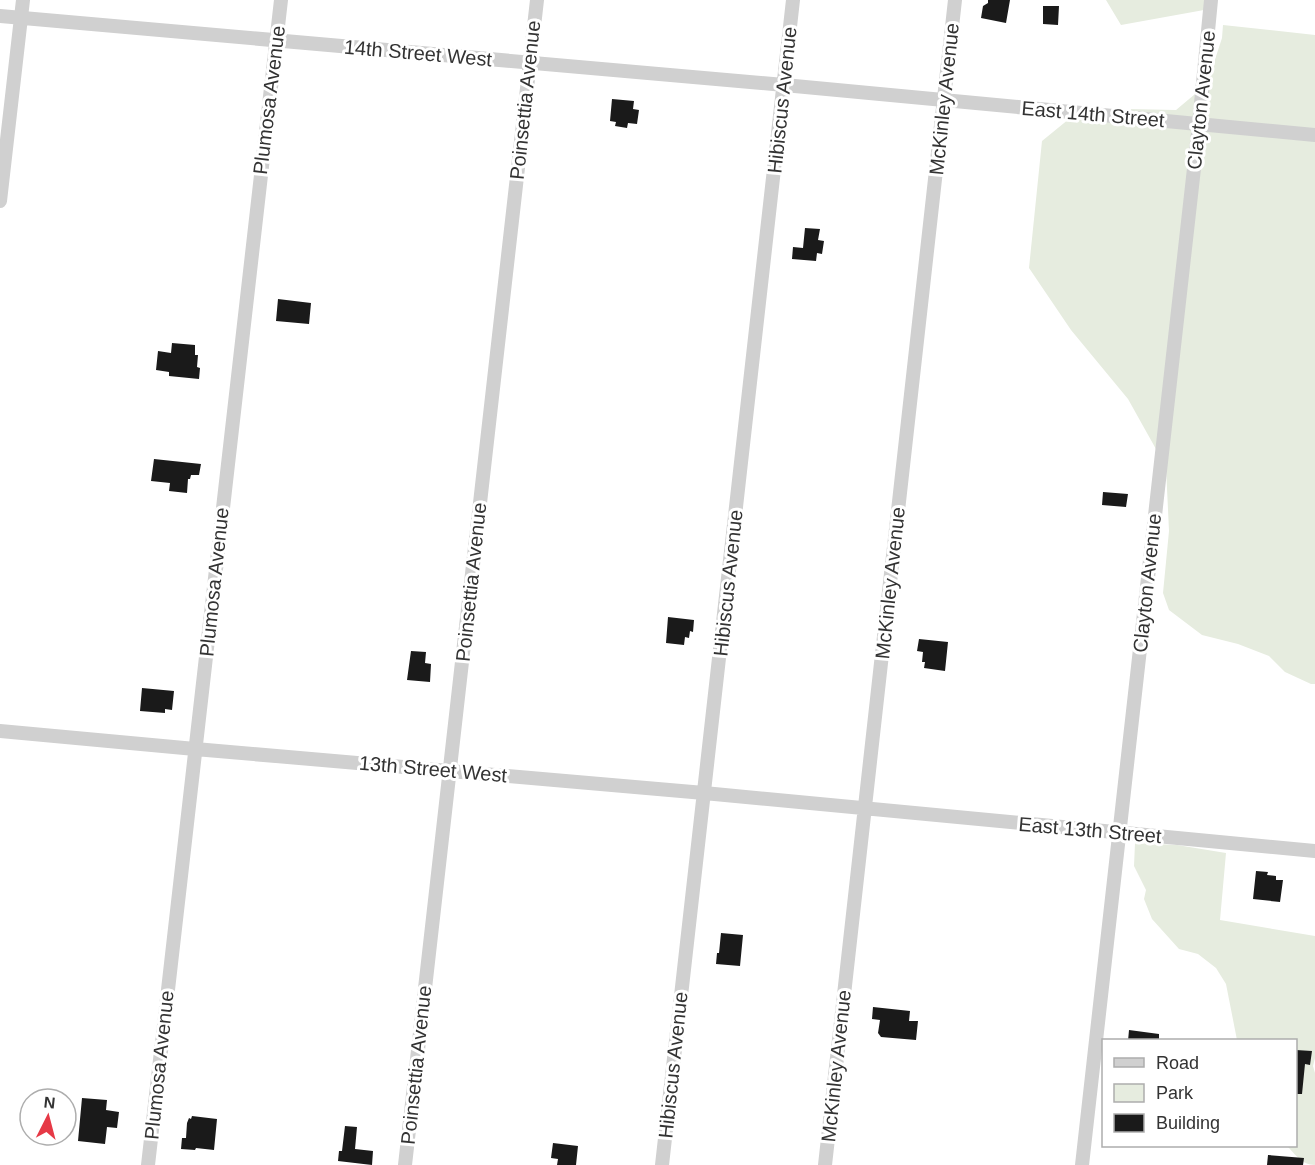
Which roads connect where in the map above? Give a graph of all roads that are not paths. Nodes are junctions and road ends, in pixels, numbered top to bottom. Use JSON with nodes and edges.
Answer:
{"nodes":[{"id":1,"x":23,"y":0,"type":"edge"},
{"id":2,"x":281,"y":0,"type":"edge"},
{"id":3,"x":537,"y":0,"type":"edge"},
{"id":4,"x":794,"y":0,"type":"edge"},
{"id":5,"x":955,"y":0,"type":"edge"},
{"id":6,"x":1211,"y":0,"type":"edge"},
{"id":7,"x":0,"y":16,"type":"edge"},
{"id":8,"x":21,"y":18,"type":"junction"},
{"id":9,"x":276,"y":40,"type":"junction"},
{"id":10,"x":530,"y":63,"type":"junction"},
{"id":11,"x":784,"y":85,"type":"junction"},
{"id":12,"x":944,"y":100,"type":"junction"},
{"id":13,"x":1199,"y":124,"type":"junction"},
{"id":14,"x":1315,"y":135,"type":"edge"},
{"id":15,"x":0,"y":201,"type":"edge"},
{"id":16,"x":0,"y":731,"type":"edge"},
{"id":17,"x":195,"y":749,"type":"junction"},
{"id":18,"x":449,"y":770,"type":"junction"},
{"id":19,"x":704,"y":793,"type":"junction"},
{"id":20,"x":865,"y":809,"type":"junction"},
{"id":21,"x":1119,"y":832,"type":"junction"},
{"id":22,"x":1315,"y":851,"type":"edge"},
{"id":23,"x":148,"y":1165,"type":"edge"},
{"id":24,"x":405,"y":1165,"type":"edge"},
{"id":25,"x":662,"y":1165,"type":"edge"},
{"id":26,"x":825,"y":1165,"type":"edge"},
{"id":27,"x":1082,"y":1165,"type":"edge"}],
"edges":[{"from":1,"to":8,"type":"street"},
{"from":2,"to":9,"type":"street","name":"Plumosa Avenue"},
{"from":3,"to":10,"type":"street","name":"Poinsettia Avenue"},
{"from":4,"to":11,"type":"street","name":"Hibiscus Avenue"},
{"from":5,"to":12,"type":"street","name":"McKinley Avenue"},
{"from":6,"to":13,"type":"street","name":"Clayton Avenue"},
{"from":7,"to":8,"type":"street","name":"14th Street West"},
{"from":8,"to":9,"type":"street","name":"14th Street West"},
{"from":8,"to":15,"type":"street"},
{"from":9,"to":10,"type":"street","name":"14th Street West"},
{"from":9,"to":17,"type":"street","name":"Plumosa Avenue"},
{"from":10,"to":11,"type":"street","name":"14th Street West"},
{"from":10,"to":18,"type":"street","name":"Poinsettia Avenue"},
{"from":11,"to":12,"type":"street","name":"14th Street West"},
{"from":11,"to":19,"type":"street","name":"Hibiscus Avenue"},
{"from":12,"to":13,"type":"street","name":"East 14th Street"},
{"from":12,"to":20,"type":"street","name":"McKinley Avenue"},
{"from":13,"to":14,"type":"street","name":"East 14th Street"},
{"from":13,"to":21,"type":"street","name":"Clayton Avenue"},
{"from":16,"to":17,"type":"street","name":"13th Street West"},
{"from":17,"to":18,"type":"street","name":"13th Street West"},
{"from":17,"to":23,"type":"street","name":"Plumosa Avenue"},
{"from":18,"to":19,"type":"street","name":"13th Street West"},
{"from":18,"to":24,"type":"street","name":"Poinsettia Avenue"},
{"from":19,"to":20,"type":"street","name":"13th Street West"},
{"from":19,"to":25,"type":"street","name":"Hibiscus Avenue"},
{"from":20,"to":21,"type":"street","name":"East 13th Street"},
{"from":20,"to":26,"type":"street","name":"McKinley Avenue"},
{"from":21,"to":22,"type":"street","name":"East 13th Street"},
{"from":21,"to":27,"type":"street","name":"Clayton Avenue"}]}
